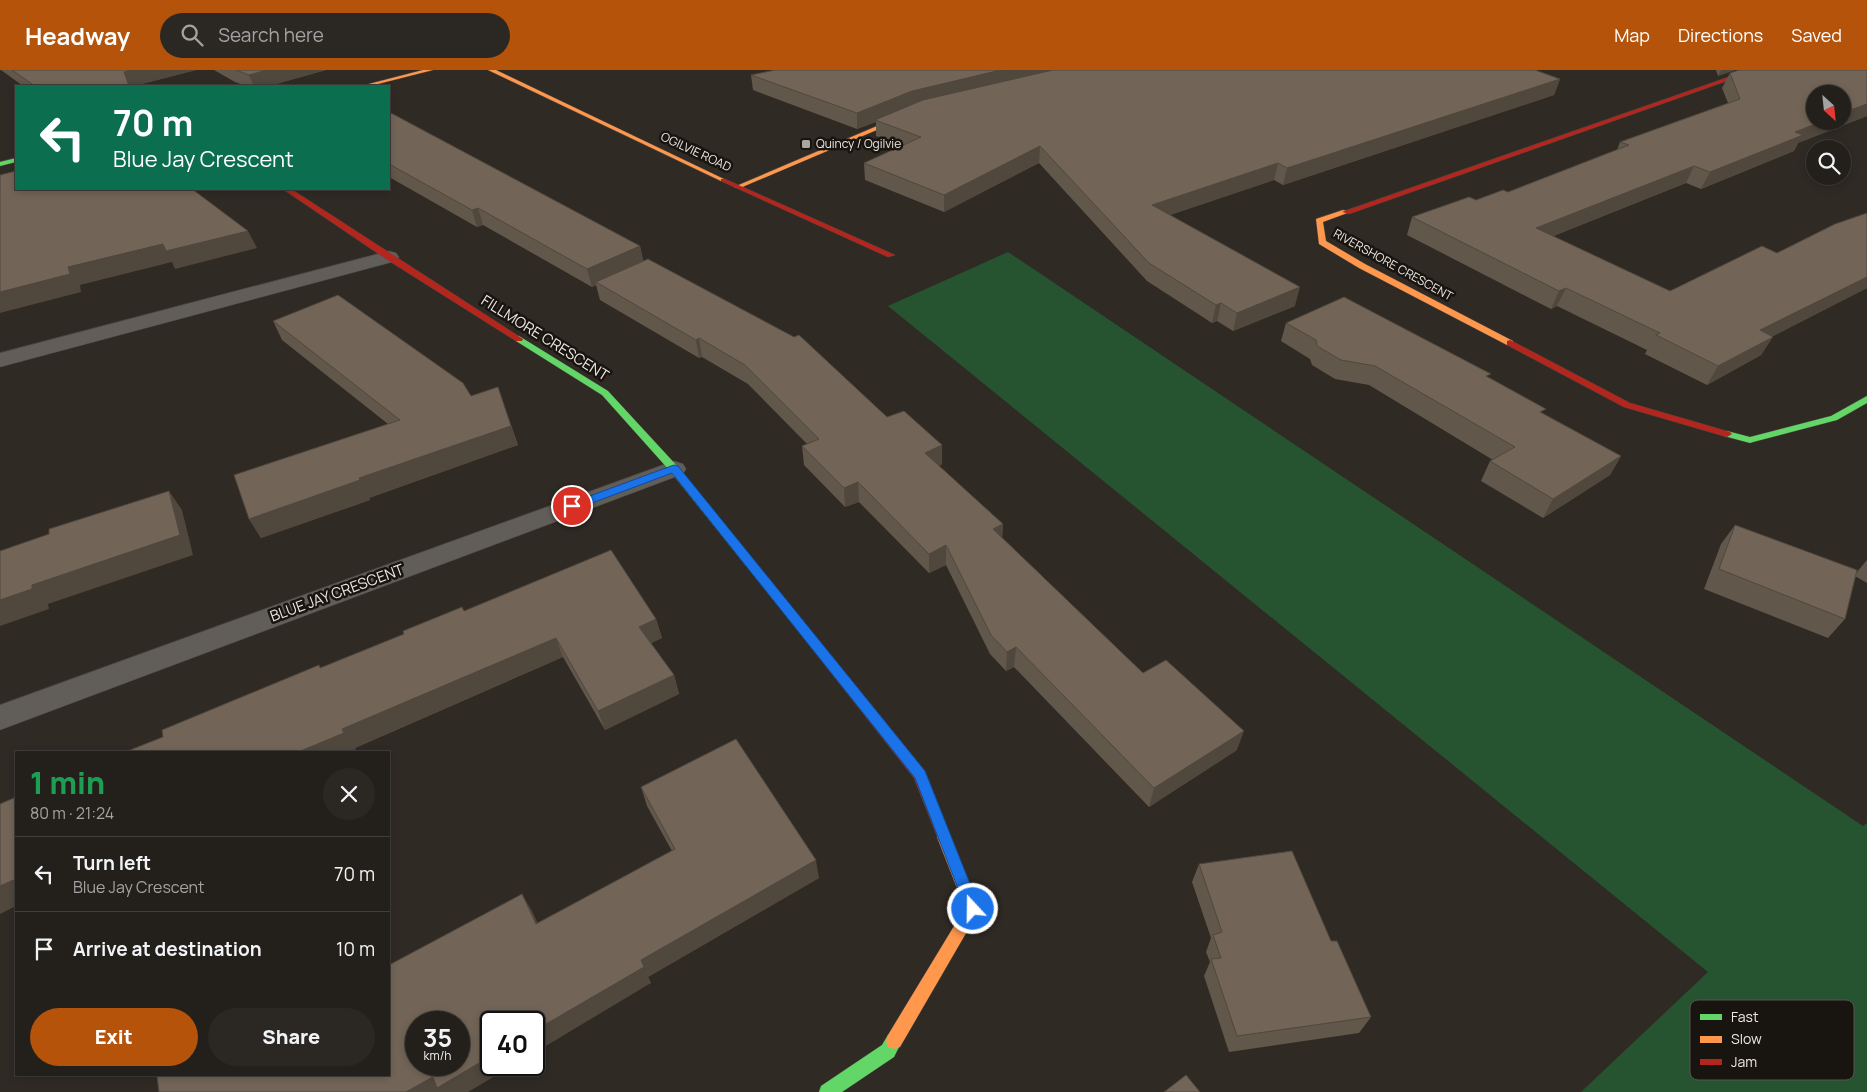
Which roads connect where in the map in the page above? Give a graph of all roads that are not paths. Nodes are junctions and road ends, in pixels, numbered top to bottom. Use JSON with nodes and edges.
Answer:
{"nodes":[{"id":1,"x":430,"y":70,"type":"edge"},
{"id":2,"x":491,"y":70,"type":"edge"},
{"id":3,"x":1754,"y":70,"type":"edge"},
{"id":4,"x":368,"y":85,"type":"edge"},
{"id":5,"x":918,"y":111,"type":"edge"},
{"id":6,"x":15,"y":160,"type":"edge"},
{"id":7,"x":0,"y":164,"type":"edge"},
{"id":8,"x":738,"y":187,"type":"junction"},
{"id":9,"x":288,"y":190,"type":"edge"},
{"id":10,"x":891,"y":255,"type":"dead end"},
{"id":11,"x":388,"y":257,"type":"junction"},
{"id":12,"x":0,"y":360,"type":"edge"},
{"id":13,"x":1867,"y":399,"type":"edge"},
{"id":14,"x":674,"y":469,"type":"junction"},
{"id":15,"x":0,"y":718,"type":"edge"},
{"id":16,"x":827,"y":1092,"type":"edge"}],
"edges":[{"from":1,"to":4,"type":"street"},
{"from":2,"to":8,"type":"street","name":"OGILVIE ROAD"},
{"from":3,"to":13,"type":"street","name":"RIVERSHORE CRESCENT"},
{"from":5,"to":8,"type":"street"},
{"from":6,"to":7,"type":"street"},
{"from":8,"to":10,"type":"street","name":"OGILVIE ROAD"},
{"from":9,"to":11,"type":"street","name":"FILLMORE CRESCENT"},
{"from":11,"to":12,"type":"street"},
{"from":11,"to":14,"type":"street","name":"FILLMORE CRESCENT"},
{"from":14,"to":15,"type":"street","name":"BLUE JAY CRESCENT"},
{"from":14,"to":16,"type":"street","name":"FILLMORE CRESCENT"}]}
